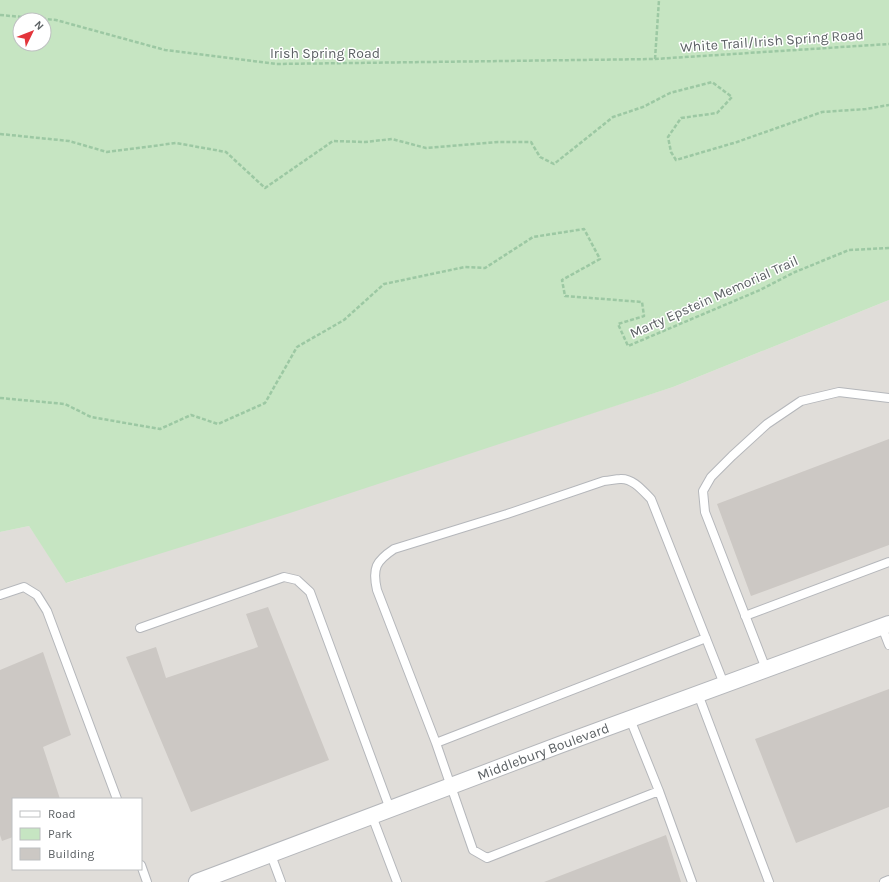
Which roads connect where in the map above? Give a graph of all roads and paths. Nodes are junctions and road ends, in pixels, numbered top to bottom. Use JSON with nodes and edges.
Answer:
{"nodes":[{"id":1,"x":659,"y":0,"type":"edge"},
{"id":2,"x":0,"y":15,"type":"edge"},
{"id":3,"x":889,"y":44,"type":"edge"},
{"id":4,"x":655,"y":59,"type":"junction"},
{"id":5,"x":889,"y":105,"type":"edge"},
{"id":6,"x":0,"y":134,"type":"edge"},
{"id":7,"x":889,"y":248,"type":"edge"},
{"id":8,"x":0,"y":398,"type":"edge"},
{"id":9,"x":889,"y":398,"type":"edge"},
{"id":10,"x":889,"y":562,"type":"edge"},
{"id":11,"x":0,"y":596,"type":"edge"},
{"id":12,"x":746,"y":616,"type":"junction"},
{"id":13,"x":885,"y":625,"type":"edge"},
{"id":14,"x":140,"y":628,"type":"dead end"},
{"id":15,"x":706,"y":638,"type":"junction"},
{"id":16,"x":889,"y":645,"type":"edge"},
{"id":17,"x":766,"y":669,"type":"junction"},
{"id":18,"x":724,"y":684,"type":"junction"},
{"id":19,"x":698,"y":694,"type":"junction"},
{"id":20,"x":630,"y":719,"type":"junction"},
{"id":21,"x":436,"y":743,"type":"junction"},
{"id":22,"x":451,"y":786,"type":"junction"},
{"id":23,"x":659,"y":791,"type":"junction"},
{"id":24,"x":117,"y":798,"type":"edge"},
{"id":25,"x":390,"y":809,"type":"junction"},
{"id":26,"x":372,"y":816,"type":"junction"},
{"id":27,"x":271,"y":855,"type":"junction"},
{"id":28,"x":142,"y":867,"type":"edge"},
{"id":29,"x":889,"y":880,"type":"edge"},
{"id":30,"x":148,"y":882,"type":"edge"},
{"id":31,"x":198,"y":882,"type":"edge"},
{"id":32,"x":281,"y":882,"type":"edge"},
{"id":33,"x":397,"y":882,"type":"edge"},
{"id":34,"x":692,"y":882,"type":"edge"},
{"id":35,"x":769,"y":882,"type":"edge"},
{"id":36,"x":884,"y":882,"type":"edge"}],
"edges":[{"from":1,"to":4,"type":"path"},
{"from":2,"to":4,"type":"path","name":"Irish Spring Road"},
{"from":3,"to":4,"type":"path","name":"White Trail/Irish Spring Road"},
{"from":5,"to":6,"type":"path"},
{"from":7,"to":8,"type":"path","name":"Marty Epstein Memorial Trail"},
{"from":9,"to":12,"type":"lane"},
{"from":10,"to":12,"type":"lane"},
{"from":11,"to":24,"type":"lane"},
{"from":12,"to":17,"type":"lane"},
{"from":13,"to":16,"type":"lane"},
{"from":13,"to":17,"type":"street","name":"Middlebury Boulevard"},
{"from":14,"to":25,"type":"lane"},
{"from":15,"to":18,"type":"lane"},
{"from":15,"to":21,"type":"lane"},
{"from":15,"to":21,"type":"lane"},
{"from":17,"to":18,"type":"street","name":"Middlebury Boulevard"},
{"from":18,"to":19,"type":"street","name":"Middlebury Boulevard"},
{"from":19,"to":20,"type":"street","name":"Middlebury Boulevard"},
{"from":19,"to":35,"type":"lane"},
{"from":20,"to":22,"type":"street","name":"Middlebury Boulevard"},
{"from":20,"to":23,"type":"lane"},
{"from":21,"to":22,"type":"lane"},
{"from":22,"to":23,"type":"lane"},
{"from":22,"to":25,"type":"street","name":"Middlebury Boulevard"},
{"from":23,"to":34,"type":"lane"},
{"from":25,"to":26,"type":"street","name":"Middlebury Boulevard"},
{"from":26,"to":27,"type":"street","name":"Middlebury Boulevard"},
{"from":26,"to":33,"type":"lane"},
{"from":27,"to":31,"type":"street","name":"Middlebury Boulevard"},
{"from":27,"to":32,"type":"lane"},
{"from":28,"to":30,"type":"lane"},
{"from":29,"to":36,"type":"lane"}]}
